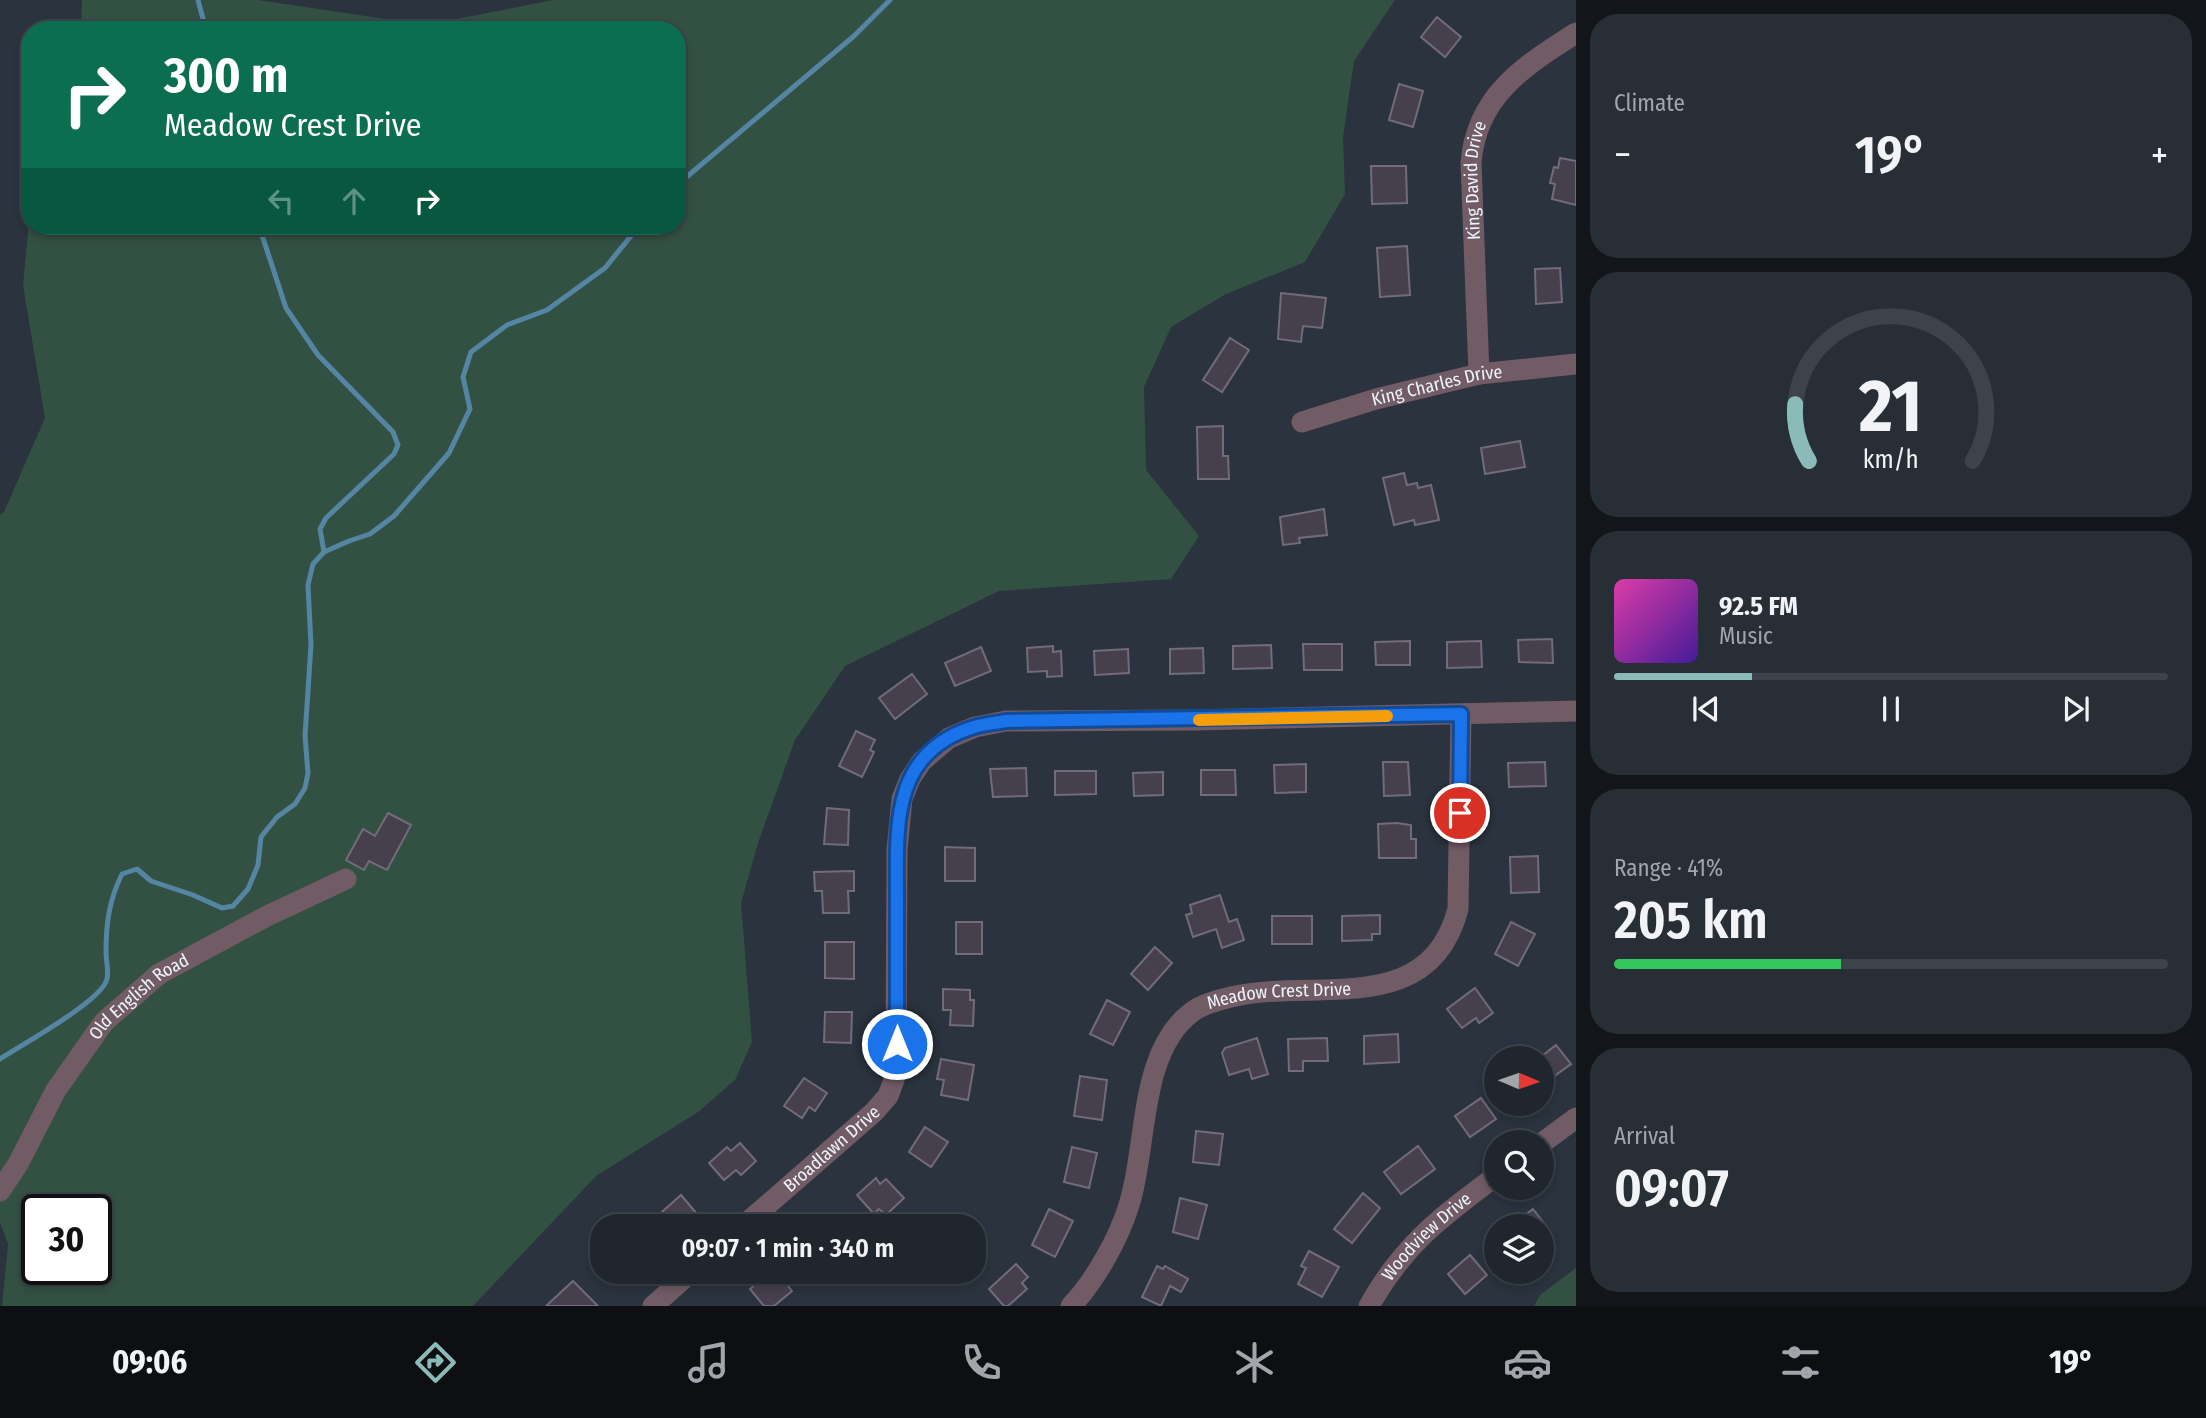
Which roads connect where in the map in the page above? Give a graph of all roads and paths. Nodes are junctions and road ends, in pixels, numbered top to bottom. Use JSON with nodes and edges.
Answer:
{"nodes":[{"id":1,"x":1576,"y":33,"type":"edge"},
{"id":2,"x":1576,"y":364,"type":"edge"},
{"id":3,"x":1479,"y":374,"type":"junction"},
{"id":4,"x":1302,"y":422,"type":"dead end"},
{"id":5,"x":1576,"y":711,"type":"edge"},
{"id":6,"x":1461,"y":714,"type":"junction"},
{"id":7,"x":346,"y":878,"type":"dead end"},
{"id":8,"x":1576,"y":1118,"type":"edge"},
{"id":9,"x":1554,"y":1134,"type":"edge"},
{"id":10,"x":1484,"y":1185,"type":"edge"},
{"id":11,"x":0,"y":1191,"type":"edge"},
{"id":12,"x":757,"y":1214,"type":"edge"},
{"id":13,"x":678,"y":1284,"type":"edge"},
{"id":14,"x":653,"y":1306,"type":"edge"},
{"id":15,"x":1071,"y":1306,"type":"edge"},
{"id":16,"x":1369,"y":1306,"type":"edge"}],
"edges":[{"from":1,"to":3,"type":"street","name":"King David Drive"},
{"from":2,"to":3,"type":"street","name":"King Charles Drive"},
{"from":3,"to":4,"type":"street","name":"King Charles Drive"},
{"from":5,"to":6,"type":"street","name":"Broadlawn Drive"},
{"from":6,"to":12,"type":"street","name":"Broadlawn Drive"},
{"from":6,"to":15,"type":"street","name":"Meadow Crest Drive"},
{"from":7,"to":11,"type":"street","name":"Old English Road"},
{"from":8,"to":9,"type":"street"},
{"from":10,"to":16,"type":"street","name":"Woodview Drive"},
{"from":13,"to":14,"type":"street"}]}
